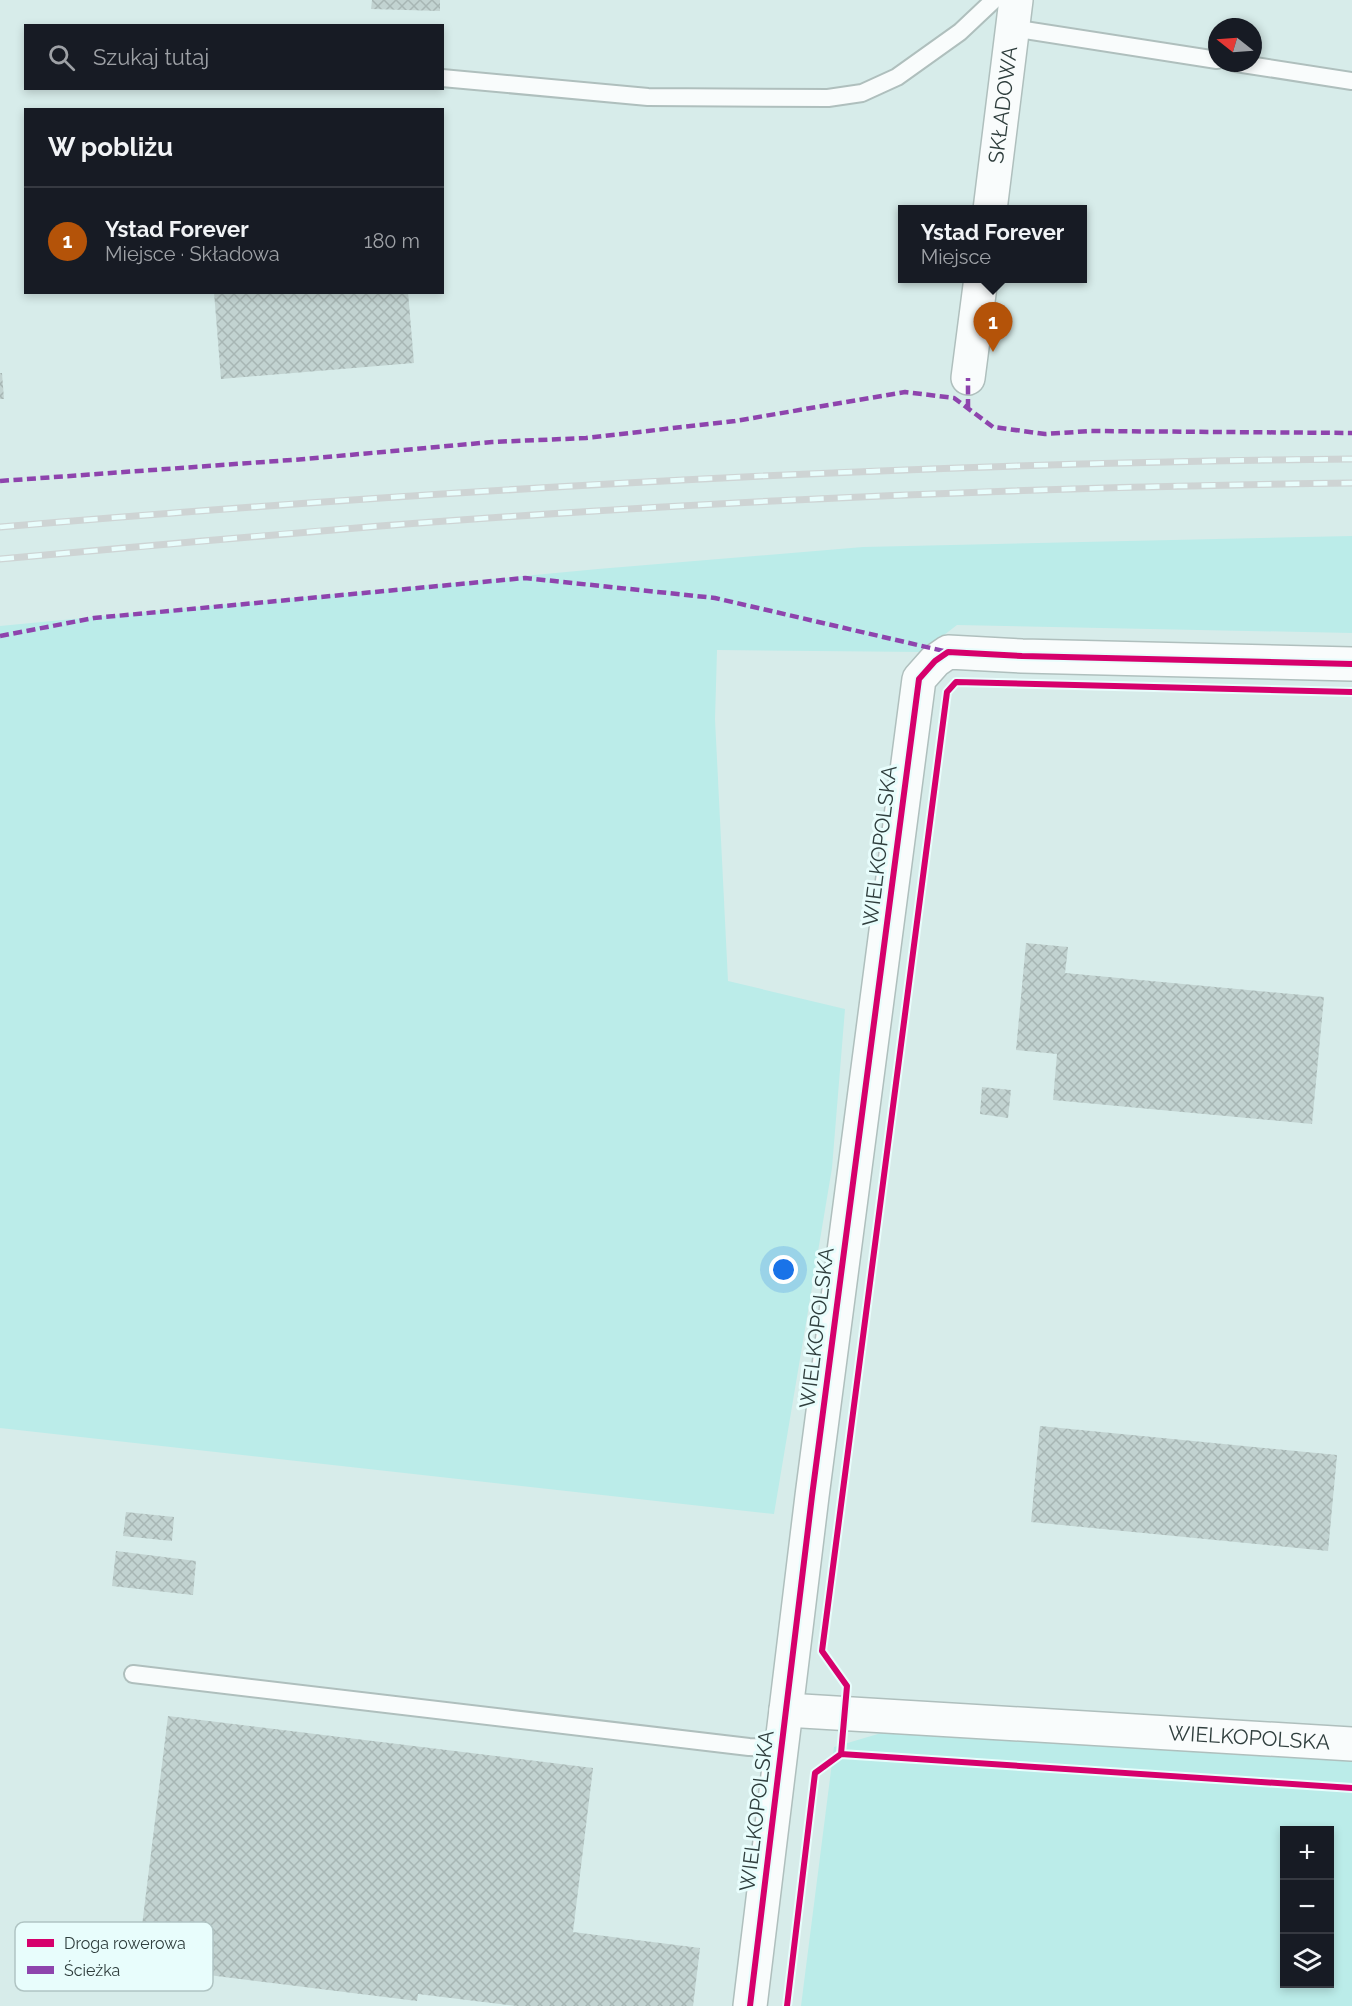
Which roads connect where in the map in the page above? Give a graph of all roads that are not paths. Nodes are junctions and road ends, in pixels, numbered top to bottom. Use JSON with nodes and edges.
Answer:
{"nodes":[{"id":1,"x":994,"y":0,"type":"edge"},
{"id":2,"x":1014,"y":14,"type":"edge"},
{"id":3,"x":1208,"y":58,"type":"edge"},
{"id":4,"x":1262,"y":67,"type":"edge"},
{"id":5,"x":444,"y":78,"type":"edge"},
{"id":6,"x":1352,"y":81,"type":"edge"},
{"id":7,"x":991,"y":205,"type":"edge"},
{"id":8,"x":980,"y":283,"type":"edge"},
{"id":9,"x":968,"y":378,"type":"dead end"},
{"id":10,"x":1352,"y":664,"type":"edge"},
{"id":11,"x":133,"y":1674,"type":"dead end"},
{"id":12,"x":786,"y":1710,"type":"junction"},
{"id":13,"x":1352,"y":1744,"type":"edge"},
{"id":14,"x":781,"y":1748,"type":"junction"},
{"id":15,"x":750,"y":2006,"type":"edge"}],
"edges":[{"from":1,"to":5,"type":"lane"},
{"from":2,"to":3,"type":"lane"},
{"from":2,"to":7,"type":"street","name":"SKŁADOWA"},
{"from":4,"to":6,"type":"lane"},
{"from":8,"to":9,"type":"street"},
{"from":10,"to":12,"type":"street","name":"WIELKOPOLSKA"},
{"from":11,"to":14,"type":"lane"},
{"from":12,"to":13,"type":"street","name":"WIELKOPOLSKA"},
{"from":12,"to":14,"type":"street","name":"WIELKOPOLSKA"},
{"from":14,"to":15,"type":"street","name":"WIELKOPOLSKA"}]}
